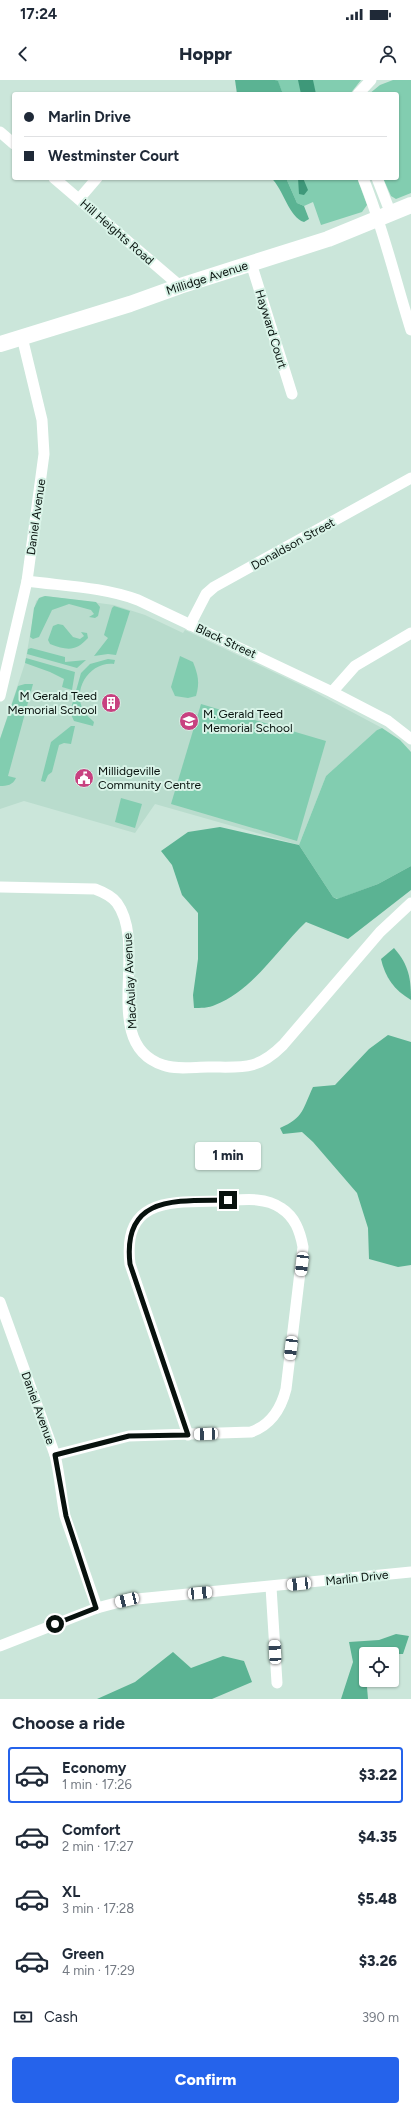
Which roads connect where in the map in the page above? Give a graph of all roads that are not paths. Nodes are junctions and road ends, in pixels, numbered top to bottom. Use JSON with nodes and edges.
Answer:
{"nodes":[{"id":1,"x":371,"y":80,"type":"edge"},
{"id":2,"x":360,"y":92,"type":"edge"},
{"id":3,"x":0,"y":132,"type":"edge"},
{"id":4,"x":12,"y":142,"type":"edge"},
{"id":5,"x":56,"y":180,"type":"edge"},
{"id":6,"x":95,"y":180,"type":"edge"},
{"id":7,"x":364,"y":180,"type":"edge"},
{"id":8,"x":377,"y":180,"type":"edge"},
{"id":9,"x":79,"y":199,"type":"junction"},
{"id":10,"x":411,"y":205,"type":"edge"},
{"id":11,"x":385,"y":216,"type":"junction"},
{"id":12,"x":251,"y":263,"type":"junction"},
{"id":13,"x":180,"y":286,"type":"junction"},
{"id":14,"x":411,"y":330,"type":"edge"},
{"id":15,"x":22,"y":337,"type":"junction"},
{"id":16,"x":0,"y":344,"type":"edge"},
{"id":17,"x":292,"y":394,"type":"dead end"},
{"id":18,"x":411,"y":478,"type":"edge"},
{"id":19,"x":27,"y":582,"type":"junction"},
{"id":20,"x":190,"y":625,"type":"junction"},
{"id":21,"x":411,"y":633,"type":"edge"},
{"id":22,"x":4,"y":663,"type":"edge"},
{"id":23,"x":332,"y":692,"type":"junction"},
{"id":24,"x":0,"y":696,"type":"edge"},
{"id":25,"x":411,"y":739,"type":"edge"},
{"id":26,"x":0,"y":887,"type":"edge"},
{"id":27,"x":411,"y":903,"type":"edge"},
{"id":28,"x":0,"y":1302,"type":"edge"},
{"id":29,"x":188,"y":1435,"type":"junction"},
{"id":30,"x":55,"y":1455,"type":"junction"},
{"id":31,"x":411,"y":1572,"type":"edge"},
{"id":32,"x":271,"y":1587,"type":"junction"},
{"id":33,"x":96,"y":1608,"type":"junction"},
{"id":34,"x":0,"y":1646,"type":"edge"},
{"id":35,"x":277,"y":1683,"type":"dead end"}],
"edges":[{"from":1,"to":2,"type":"street"},
{"from":3,"to":4,"type":"street"},
{"from":5,"to":9,"type":"street","name":"Hill Heights Road"},
{"from":6,"to":9,"type":"street"},
{"from":7,"to":11,"type":"street"},
{"from":8,"to":11,"type":"street"},
{"from":9,"to":13,"type":"street","name":"Hill Heights Road"},
{"from":10,"to":11,"type":"street","name":"Millidge Avenue"},
{"from":11,"to":12,"type":"street","name":"Millidge Avenue"},
{"from":11,"to":14,"type":"street"},
{"from":12,"to":13,"type":"street","name":"Millidge Avenue"},
{"from":12,"to":17,"type":"street","name":"Hayward Court"},
{"from":13,"to":15,"type":"street","name":"Millidge Avenue"},
{"from":15,"to":16,"type":"street","name":"Millidge Avenue"},
{"from":15,"to":19,"type":"street","name":"Daniel Avenue"},
{"from":18,"to":20,"type":"street","name":"Donaldson Street"},
{"from":19,"to":20,"type":"street","name":"Black Street"},
{"from":19,"to":22,"type":"street","name":"Daniel Avenue"},
{"from":20,"to":23,"type":"street","name":"Black Street"},
{"from":21,"to":23,"type":"street"},
{"from":22,"to":24,"type":"street","name":"Daniel Avenue"},
{"from":23,"to":25,"type":"street","name":"Black Street"},
{"from":26,"to":27,"type":"street","name":"MacAulay Avenue"},
{"from":28,"to":30,"type":"street","name":"Daniel Avenue"},
{"from":29,"to":29,"type":"street"},
{"from":29,"to":30,"type":"street"},
{"from":30,"to":33,"type":"street","name":"Daniel Avenue"},
{"from":31,"to":32,"type":"street","name":"Marlin Drive"},
{"from":32,"to":33,"type":"street","name":"Marlin Drive"},
{"from":32,"to":35,"type":"street"},
{"from":33,"to":34,"type":"street","name":"Marlin Drive"}]}
